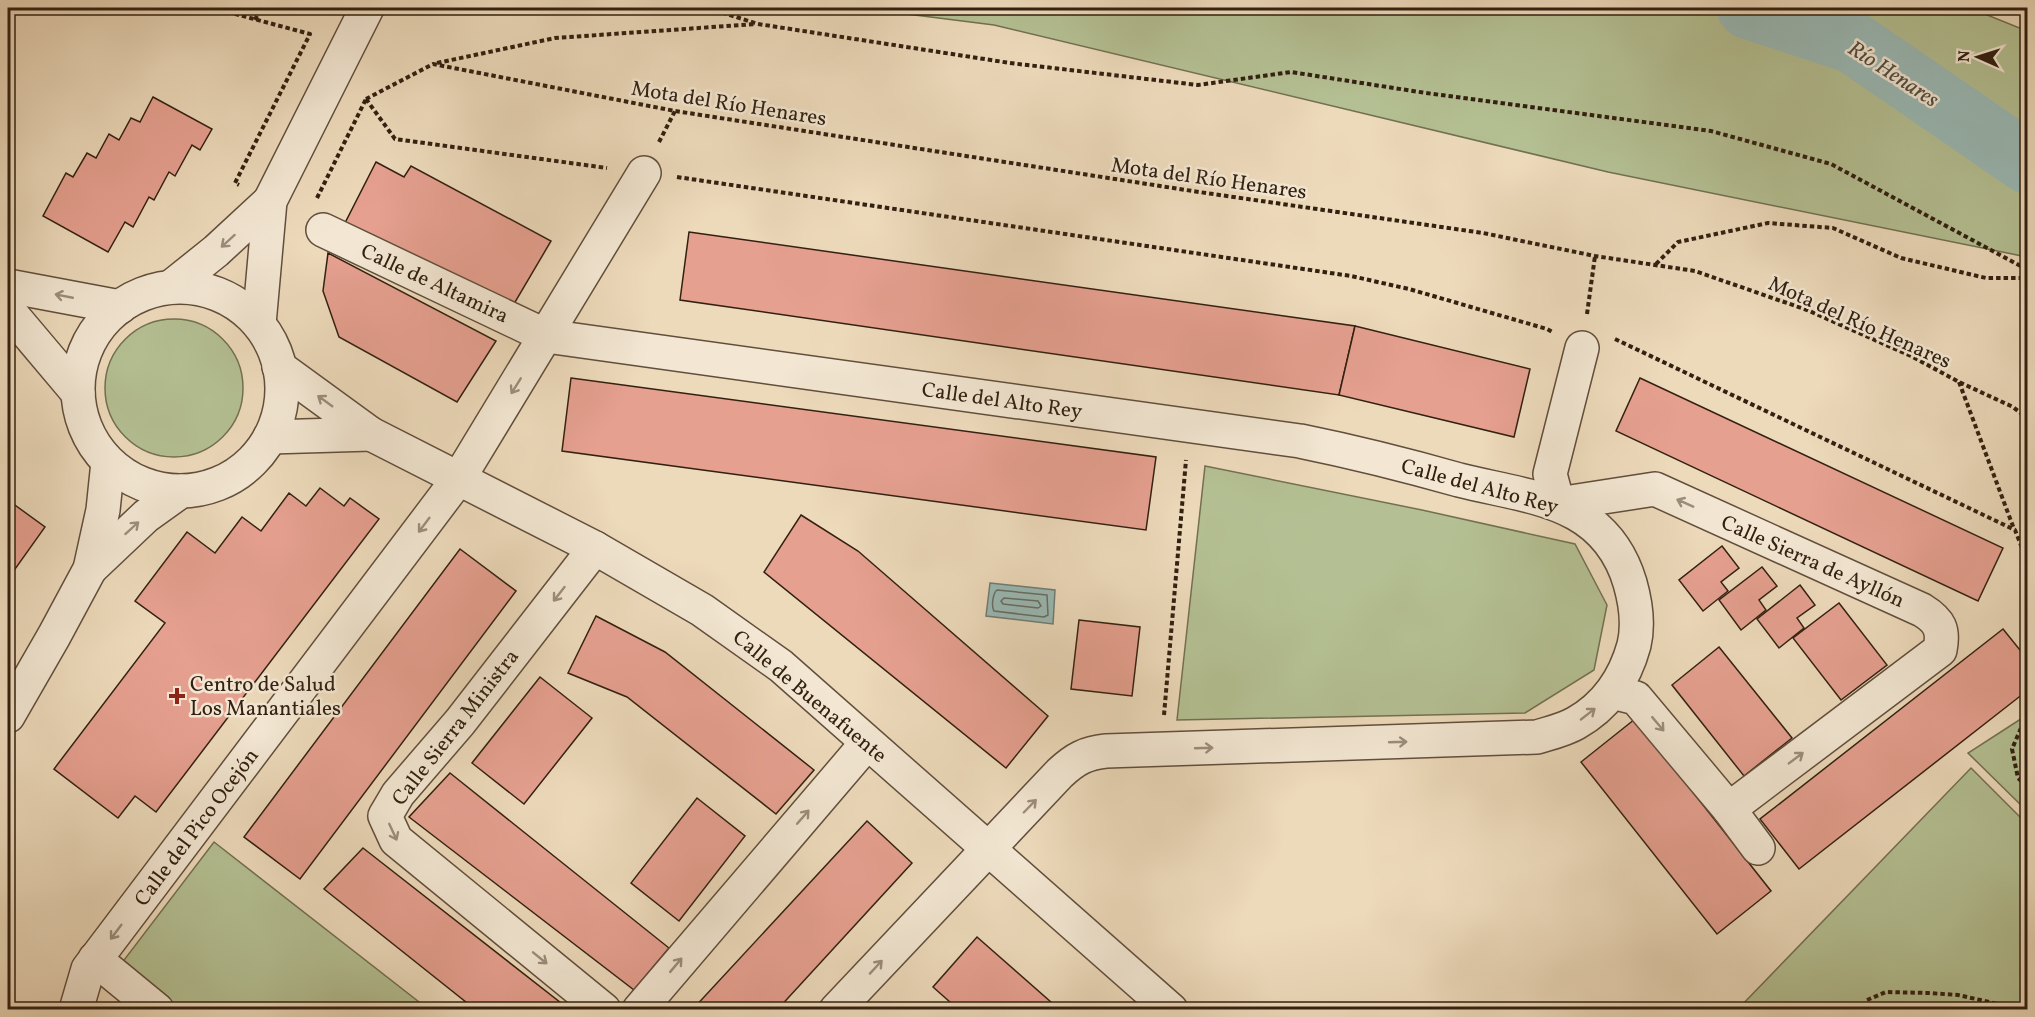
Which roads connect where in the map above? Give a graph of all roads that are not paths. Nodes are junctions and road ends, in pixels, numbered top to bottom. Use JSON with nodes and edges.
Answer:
{"nodes":[{"id":1,"x":367,"y":8,"type":"edge"},
{"id":2,"x":644,"y":173,"type":"road end"},
{"id":3,"x":270,"y":201,"type":"junction"},
{"id":4,"x":323,"y":230,"type":"dead end"},
{"id":5,"x":8,"y":286,"type":"edge"},
{"id":6,"x":171,"y":287,"type":"junction"},
{"id":7,"x":120,"y":307,"type":"junction"},
{"id":8,"x":8,"y":310,"type":"edge"},
{"id":9,"x":259,"y":324,"type":"junction"},
{"id":10,"x":546,"y":336,"type":"junction"},
{"id":11,"x":1582,"y":348,"type":"road end"},
{"id":12,"x":279,"y":367,"type":"junction"},
{"id":13,"x":78,"y":393,"type":"junction"},
{"id":14,"x":370,"y":434,"type":"junction"},
{"id":15,"x":270,"y":437,"type":"junction"},
{"id":16,"x":108,"y":462,"type":"junction"},
{"id":17,"x":459,"y":478,"type":"junction"},
{"id":18,"x":181,"y":491,"type":"junction"},
{"id":19,"x":1558,"y":504,"type":"junction"},
{"id":20,"x":595,"y":548,"type":"junction"},
{"id":21,"x":90,"y":569,"type":"junction"},
{"id":22,"x":1612,"y":692,"type":"junction"},
{"id":23,"x":8,"y":716,"type":"edge"},
{"id":24,"x":867,"y":743,"type":"junction"},
{"id":25,"x":1729,"y":809,"type":"junction"},
{"id":26,"x":989,"y":848,"type":"junction"},
{"id":27,"x":1758,"y":848,"type":"dead end"},
{"id":28,"x":95,"y":959,"type":"junction"},
{"id":29,"x":76,"y":1010,"type":"edge"},
{"id":30,"x":157,"y":1010,"type":"edge"},
{"id":31,"x":604,"y":1010,"type":"edge"},
{"id":32,"x":639,"y":1010,"type":"edge"},
{"id":33,"x":836,"y":1010,"type":"edge"},
{"id":34,"x":1171,"y":1010,"type":"edge"}],
"edges":[{"from":1,"to":3,"type":"street"},
{"from":2,"to":10,"type":"street"},
{"from":3,"to":6,"type":"street","one_way":true},
{"from":3,"to":9,"type":"street"},
{"from":4,"to":10,"type":"street","name":"Calle de Altamira"},
{"from":7,"to":5,"type":"street","one_way":true},
{"from":6,"to":7,"type":"street"},
{"from":6,"to":9,"type":"street"},
{"from":7,"to":13,"type":"street"},
{"from":8,"to":13,"type":"street"},
{"from":9,"to":12,"type":"street"},
{"from":10,"to":17,"type":"street","one_way":true},
{"from":10,"to":19,"type":"street","name":"Calle del Alto Rey"},
{"from":11,"to":19,"type":"street"},
{"from":14,"to":12,"type":"street","name":"Calle de Buenafuente","one_way":true},
{"from":12,"to":15,"type":"street"},
{"from":13,"to":16,"type":"street"},
{"from":14,"to":15,"type":"street","name":"Calle de Buenafuente"},
{"from":14,"to":17,"type":"street","name":"Calle de Buenafuente"},
{"from":15,"to":18,"type":"street"},
{"from":16,"to":18,"type":"street"},
{"from":16,"to":21,"type":"street"},
{"from":17,"to":20,"type":"street","name":"Calle de Buenafuente"},
{"from":17,"to":28,"type":"street","name":"Calle del Pico Ocejón","one_way":true},
{"from":21,"to":18,"type":"street","one_way":true},
{"from":19,"to":22,"type":"street","name":"Calle del Alto Rey"},
{"from":25,"to":19,"type":"street","name":"Calle Sierra de Ayllón","one_way":true},
{"from":20,"to":24,"type":"street","name":"Calle de Buenafuente"},
{"from":20,"to":31,"type":"street","name":"Calle Sierra Ministra","one_way":true},
{"from":21,"to":23,"type":"street"},
{"from":22,"to":25,"type":"street","one_way":true},
{"from":26,"to":22,"type":"street","name":"Calle del Alto Rey","one_way":true},
{"from":24,"to":26,"type":"street","name":"Calle de Buenafuente"},
{"from":32,"to":24,"type":"street","one_way":true},
{"from":25,"to":27,"type":"street"},
{"from":33,"to":26,"type":"street","one_way":true},
{"from":26,"to":34,"type":"street","name":"Calle de Buenafuente"},
{"from":28,"to":29,"type":"street","name":"Calle del Pico Ocejón"},
{"from":28,"to":30,"type":"street"}]}
